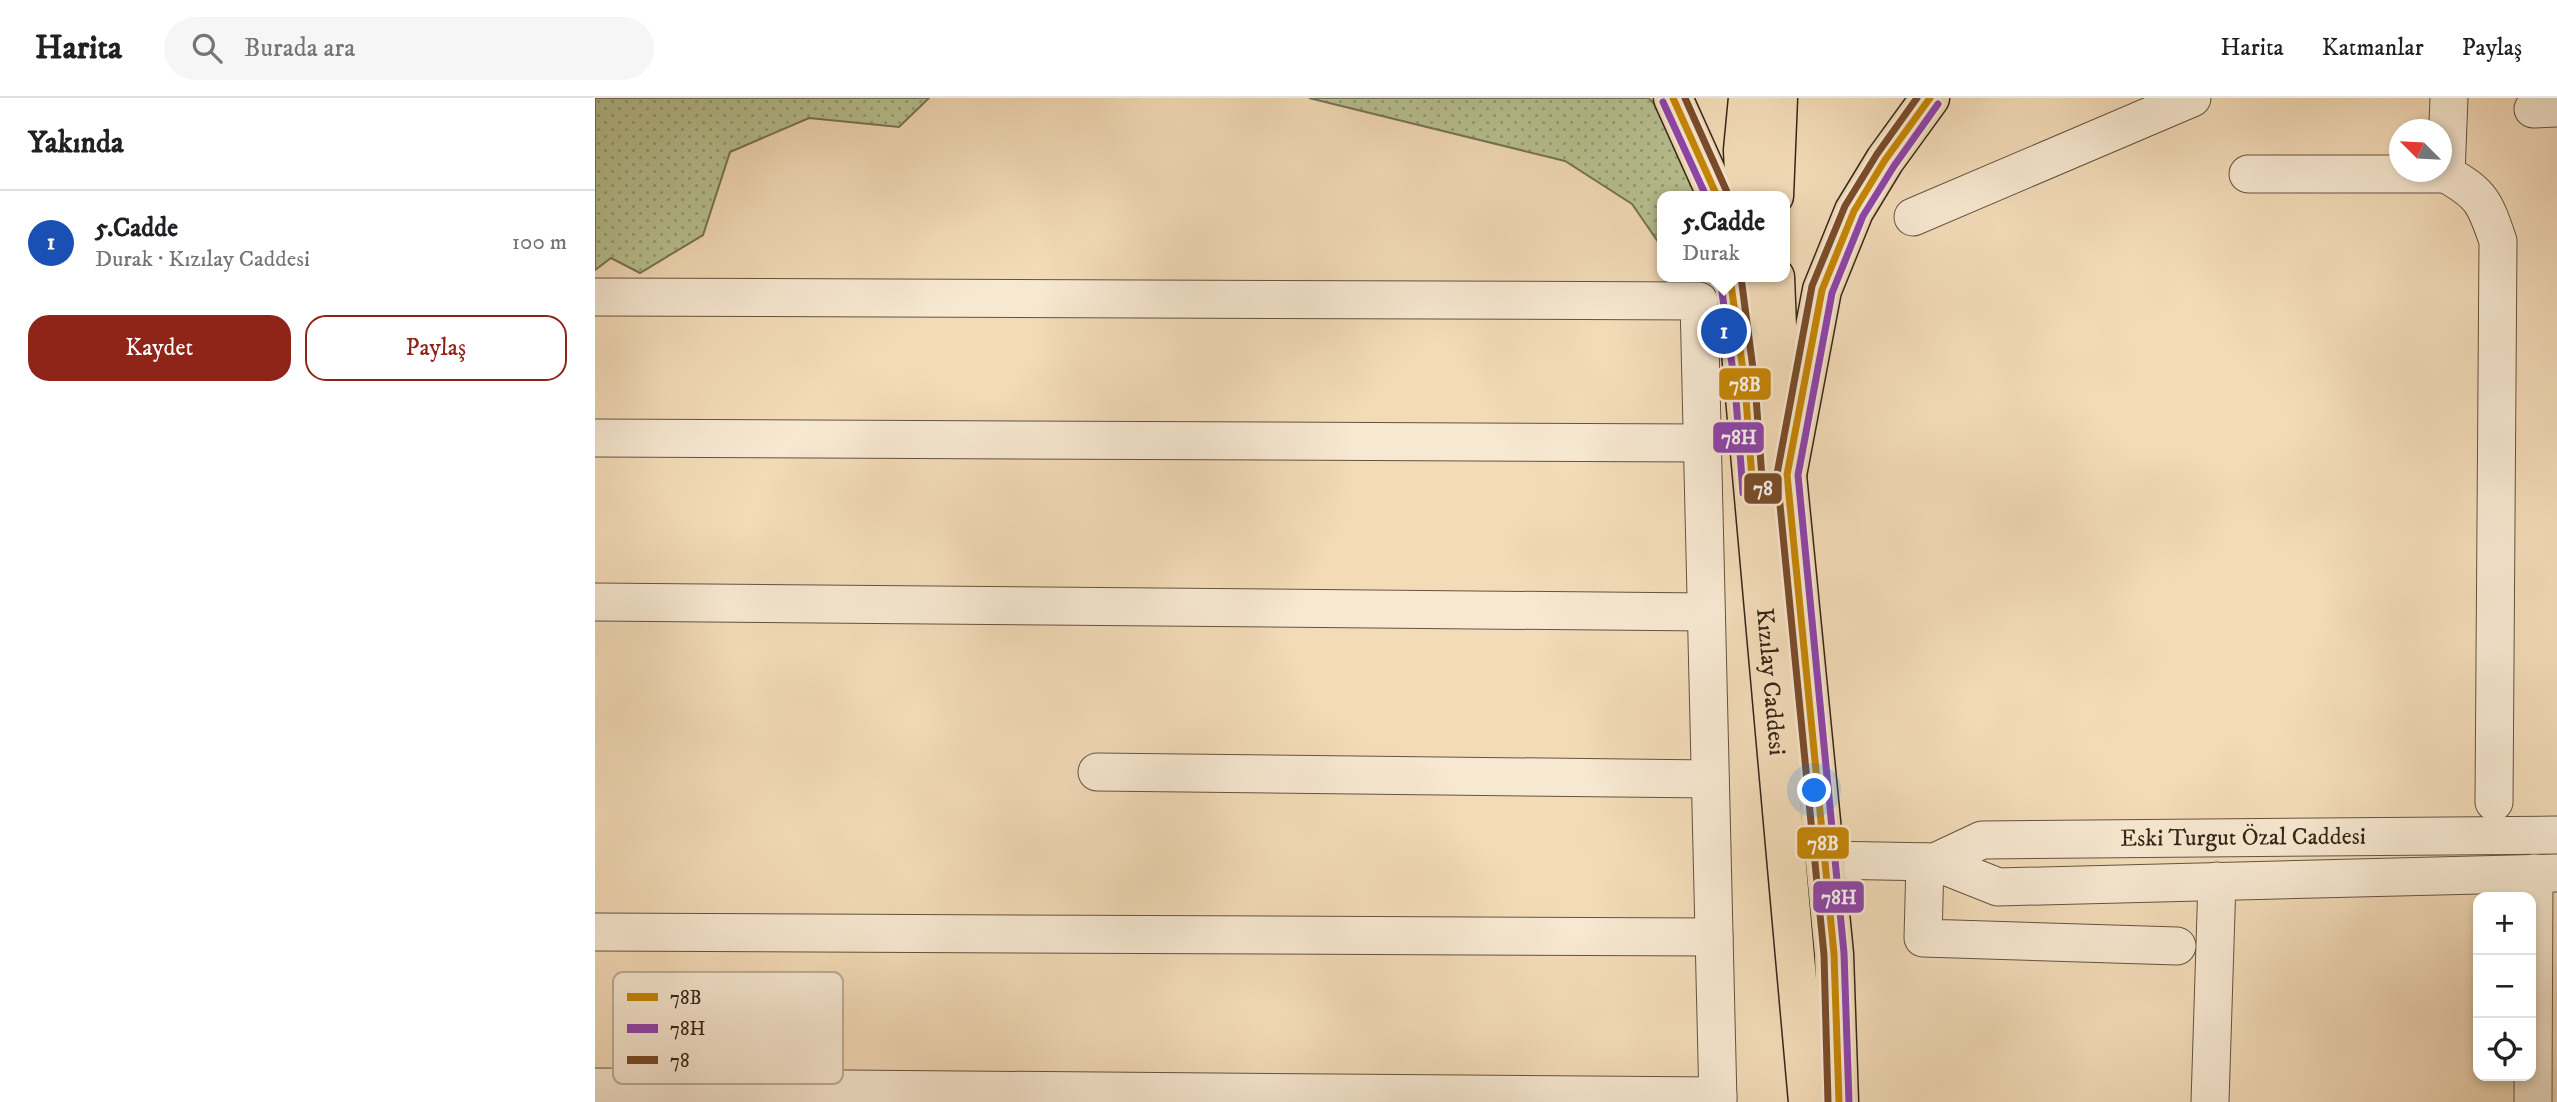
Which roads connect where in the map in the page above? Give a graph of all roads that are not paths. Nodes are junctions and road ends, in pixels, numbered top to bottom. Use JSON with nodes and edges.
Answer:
{"nodes":[{"id":1,"x":1673,"y":98,"type":"edge"},
{"id":2,"x":1748,"y":98,"type":"edge"},
{"id":3,"x":1778,"y":98,"type":"edge"},
{"id":4,"x":1949,"y":98,"type":"edge"},
{"id":5,"x":2192,"y":98,"type":"edge"},
{"id":6,"x":2449,"y":98,"type":"edge"},
{"id":7,"x":1920,"y":112,"type":"edge"},
{"id":8,"x":2448,"y":119,"type":"edge"},
{"id":9,"x":2248,"y":174,"type":"dead end"},
{"id":10,"x":2389,"y":174,"type":"edge"},
{"id":11,"x":2452,"y":177,"type":"edge"},
{"id":12,"x":1715,"y":191,"type":"edge"},
{"id":13,"x":1745,"y":191,"type":"edge"},
{"id":14,"x":1774,"y":191,"type":"edge"},
{"id":15,"x":1913,"y":217,"type":"dead end"},
{"id":16,"x":1731,"y":282,"type":"edge"},
{"id":17,"x":1746,"y":282,"type":"edge"},
{"id":18,"x":1775,"y":282,"type":"edge"},
{"id":19,"x":595,"y":297,"type":"edge"},
{"id":20,"x":1745,"y":385,"type":"junction"},
{"id":21,"x":595,"y":438,"type":"edge"},
{"id":22,"x":1702,"y":443,"type":"junction"},
{"id":23,"x":1787,"y":475,"type":"junction"},
{"id":24,"x":595,"y":602,"type":"edge"},
{"id":25,"x":1706,"y":612,"type":"junction"},
{"id":26,"x":1097,"y":772,"type":"dead end"},
{"id":27,"x":1710,"y":779,"type":"junction"},
{"id":28,"x":2494,"y":802,"type":"dead end"},
{"id":29,"x":2557,"y":835,"type":"edge"},
{"id":30,"x":1825,"y":860,"type":"junction"},
{"id":31,"x":1930,"y":862,"type":"junction"},
{"id":32,"x":2546,"y":873,"type":"edge"},
{"id":33,"x":2217,"y":881,"type":"junction"},
{"id":34,"x":595,"y":932,"type":"edge"},
{"id":35,"x":1714,"y":937,"type":"junction"},
{"id":36,"x":2177,"y":946,"type":"dead end"},
{"id":37,"x":595,"y":1087,"type":"edge"},
{"id":38,"x":1718,"y":1099,"type":"edge"},
{"id":39,"x":1808,"y":1102,"type":"edge"},
{"id":40,"x":1839,"y":1102,"type":"edge"},
{"id":41,"x":2210,"y":1102,"type":"edge"},
{"id":42,"x":2533,"y":1102,"type":"edge"}],
"edges":[{"from":1,"to":12,"type":"main road"},
{"from":2,"to":13,"type":"main road"},
{"from":3,"to":14,"type":"main road"},
{"from":4,"to":7,"type":"main road"},
{"from":5,"to":15,"type":"street"},
{"from":6,"to":8,"type":"street"},
{"from":7,"to":23,"type":"main road"},
{"from":9,"to":10,"type":"street"},
{"from":11,"to":28,"type":"street"},
{"from":16,"to":20,"type":"main road"},
{"from":17,"to":20,"type":"main road"},
{"from":18,"to":23,"type":"main road","name":"Kızılay Caddesi"},
{"from":19,"to":22,"type":"street"},
{"from":20,"to":39,"type":"main road","name":"Kızılay Caddesi"},
{"from":21,"to":22,"type":"street"},
{"from":22,"to":25,"type":"street"},
{"from":23,"to":30,"type":"main road","name":"Kızılay Caddesi"},
{"from":24,"to":25,"type":"street"},
{"from":25,"to":27,"type":"street"},
{"from":26,"to":27,"type":"street"},
{"from":27,"to":35,"type":"street"},
{"from":29,"to":31,"type":"street","name":"Eski Turgut Özal Caddesi"},
{"from":30,"to":31,"type":"street","name":"Eski Turgut Özal Caddesi"},
{"from":30,"to":40,"type":"main road","name":"Kızılay Caddesi"},
{"from":31,"to":33,"type":"street","name":"Eski Turgut Özal Caddesi"},
{"from":31,"to":36,"type":"street"},
{"from":32,"to":33,"type":"street","name":"Eski Turgut Özal Caddesi"},
{"from":32,"to":42,"type":"street"},
{"from":33,"to":41,"type":"street"},
{"from":34,"to":35,"type":"street"},
{"from":35,"to":38,"type":"street"},
{"from":37,"to":38,"type":"street"}]}
